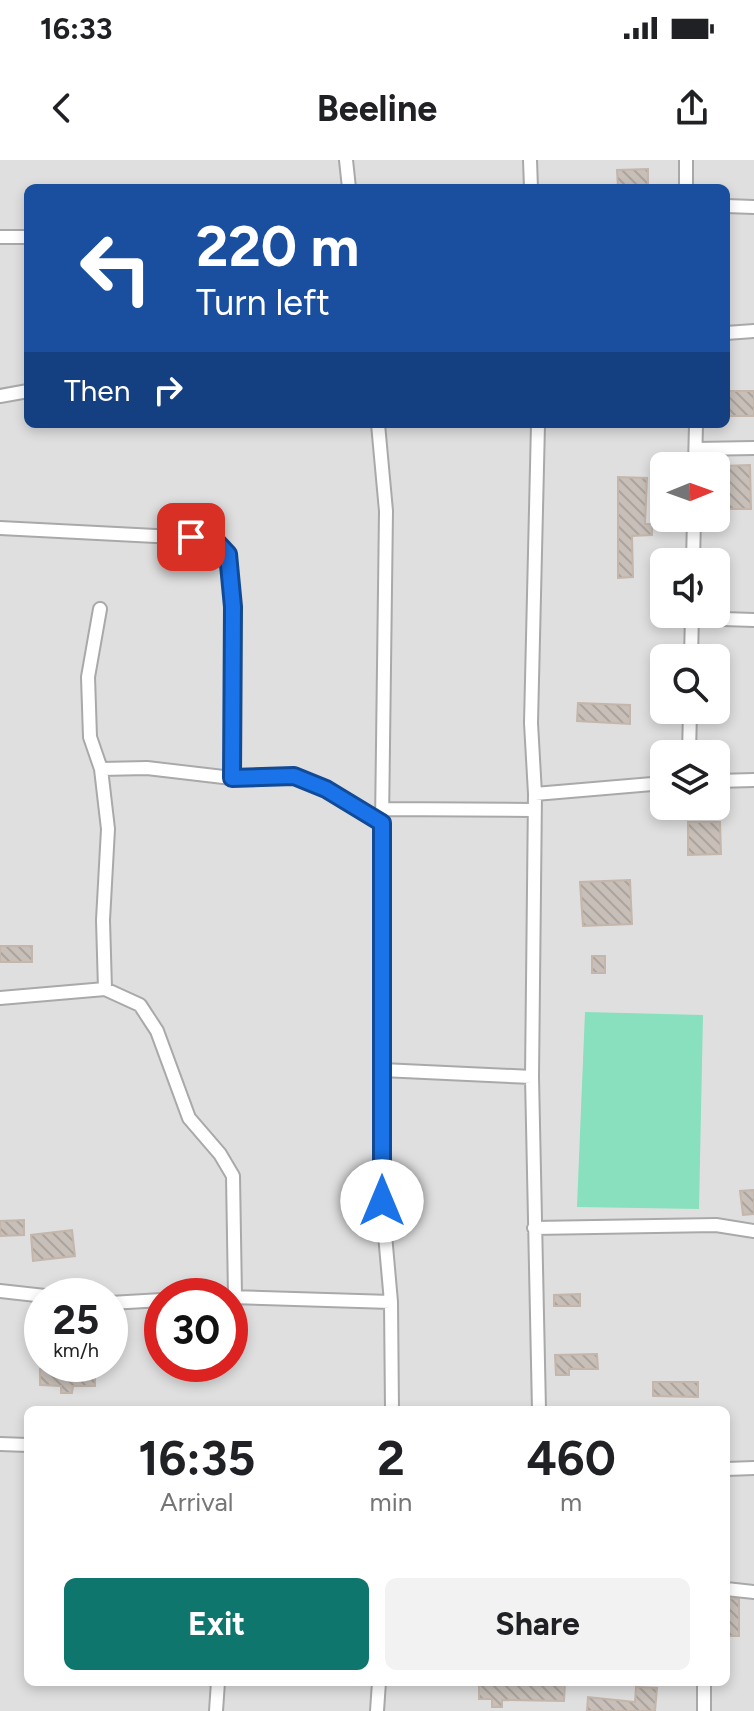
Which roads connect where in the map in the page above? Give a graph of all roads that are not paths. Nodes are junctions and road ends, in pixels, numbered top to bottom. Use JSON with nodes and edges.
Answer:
{"nodes":[{"id":1,"x":346,"y":160,"type":"edge"},
{"id":2,"x":530,"y":160,"type":"edge"},
{"id":3,"x":686,"y":160,"type":"edge"},
{"id":4,"x":349,"y":184,"type":"edge"},
{"id":5,"x":531,"y":184,"type":"edge"},
{"id":6,"x":686,"y":184,"type":"edge"},
{"id":7,"x":730,"y":206,"type":"edge"},
{"id":8,"x":754,"y":207,"type":"edge"},
{"id":9,"x":0,"y":237,"type":"edge"},
{"id":10,"x":24,"y":237,"type":"edge"},
{"id":11,"x":754,"y":331,"type":"edge"},
{"id":12,"x":730,"y":333,"type":"edge"},
{"id":13,"x":24,"y":392,"type":"edge"},
{"id":14,"x":0,"y":396,"type":"edge"},
{"id":15,"x":378,"y":428,"type":"edge"},
{"id":16,"x":538,"y":428,"type":"edge"},
{"id":17,"x":696,"y":428,"type":"edge"},
{"id":18,"x":754,"y":448,"type":"edge"},
{"id":19,"x":696,"y":449,"type":"junction"},
{"id":20,"x":696,"y":452,"type":"edge"},
{"id":21,"x":0,"y":528,"type":"edge"},
{"id":22,"x":100,"y":609,"type":"dead end"},
{"id":23,"x":730,"y":618,"type":"edge"},
{"id":24,"x":754,"y":620,"type":"edge"},
{"id":25,"x":101,"y":769,"type":"junction"},
{"id":26,"x":232,"y":778,"type":"junction"},
{"id":27,"x":754,"y":780,"type":"edge"},
{"id":28,"x":730,"y":781,"type":"edge"},
{"id":29,"x":650,"y":784,"type":"edge"},
{"id":30,"x":535,"y":794,"type":"junction"},
{"id":31,"x":533,"y":810,"type":"junction"},
{"id":32,"x":382,"y":816,"type":"junction"},
{"id":33,"x":105,"y":989,"type":"junction"},
{"id":34,"x":0,"y":998,"type":"edge"},
{"id":35,"x":382,"y":1070,"type":"junction"},
{"id":36,"x":532,"y":1077,"type":"junction"},
{"id":37,"x":534,"y":1228,"type":"junction"},
{"id":38,"x":754,"y":1231,"type":"edge"},
{"id":39,"x":233,"y":1278,"type":"edge"},
{"id":40,"x":0,"y":1291,"type":"edge"},
{"id":41,"x":24,"y":1294,"type":"edge"},
{"id":42,"x":248,"y":1297,"type":"edge"},
{"id":43,"x":391,"y":1302,"type":"junction"},
{"id":44,"x":392,"y":1406,"type":"edge"},
{"id":45,"x":539,"y":1406,"type":"edge"},
{"id":46,"x":0,"y":1444,"type":"edge"},
{"id":47,"x":24,"y":1445,"type":"edge"},
{"id":48,"x":754,"y":1468,"type":"edge"},
{"id":49,"x":730,"y":1469,"type":"edge"},
{"id":50,"x":730,"y":1589,"type":"edge"},
{"id":51,"x":754,"y":1592,"type":"edge"},
{"id":52,"x":218,"y":1686,"type":"edge"},
{"id":53,"x":379,"y":1686,"type":"edge"},
{"id":54,"x":704,"y":1686,"type":"edge"},
{"id":55,"x":216,"y":1711,"type":"edge"},
{"id":56,"x":377,"y":1711,"type":"edge"},
{"id":57,"x":704,"y":1711,"type":"edge"}],
"edges":[{"from":1,"to":4,"type":"street"},
{"from":2,"to":5,"type":"street"},
{"from":3,"to":6,"type":"street"},
{"from":7,"to":8,"type":"street"},
{"from":9,"to":10,"type":"street"},
{"from":11,"to":12,"type":"street"},
{"from":13,"to":14,"type":"street"},
{"from":15,"to":32,"type":"street"},
{"from":16,"to":30,"type":"street"},
{"from":17,"to":19,"type":"street"},
{"from":18,"to":19,"type":"street"},
{"from":19,"to":20,"type":"street"},
{"from":21,"to":26,"type":"street"},
{"from":22,"to":25,"type":"street"},
{"from":23,"to":24,"type":"street"},
{"from":25,"to":26,"type":"street"},
{"from":25,"to":33,"type":"street"},
{"from":26,"to":32,"type":"street"},
{"from":27,"to":28,"type":"street"},
{"from":29,"to":30,"type":"street"},
{"from":30,"to":31,"type":"street"},
{"from":31,"to":32,"type":"street"},
{"from":31,"to":36,"type":"street"},
{"from":32,"to":35,"type":"street"},
{"from":33,"to":34,"type":"street"},
{"from":33,"to":39,"type":"street"},
{"from":35,"to":36,"type":"street"},
{"from":35,"to":43,"type":"street"},
{"from":36,"to":37,"type":"street"},
{"from":37,"to":38,"type":"street"},
{"from":37,"to":45,"type":"street"},
{"from":40,"to":41,"type":"street"},
{"from":42,"to":43,"type":"street"},
{"from":43,"to":44,"type":"street"},
{"from":46,"to":47,"type":"street"},
{"from":48,"to":49,"type":"street"},
{"from":50,"to":51,"type":"street"},
{"from":52,"to":55,"type":"street"},
{"from":53,"to":56,"type":"street"},
{"from":54,"to":57,"type":"street"}]}
